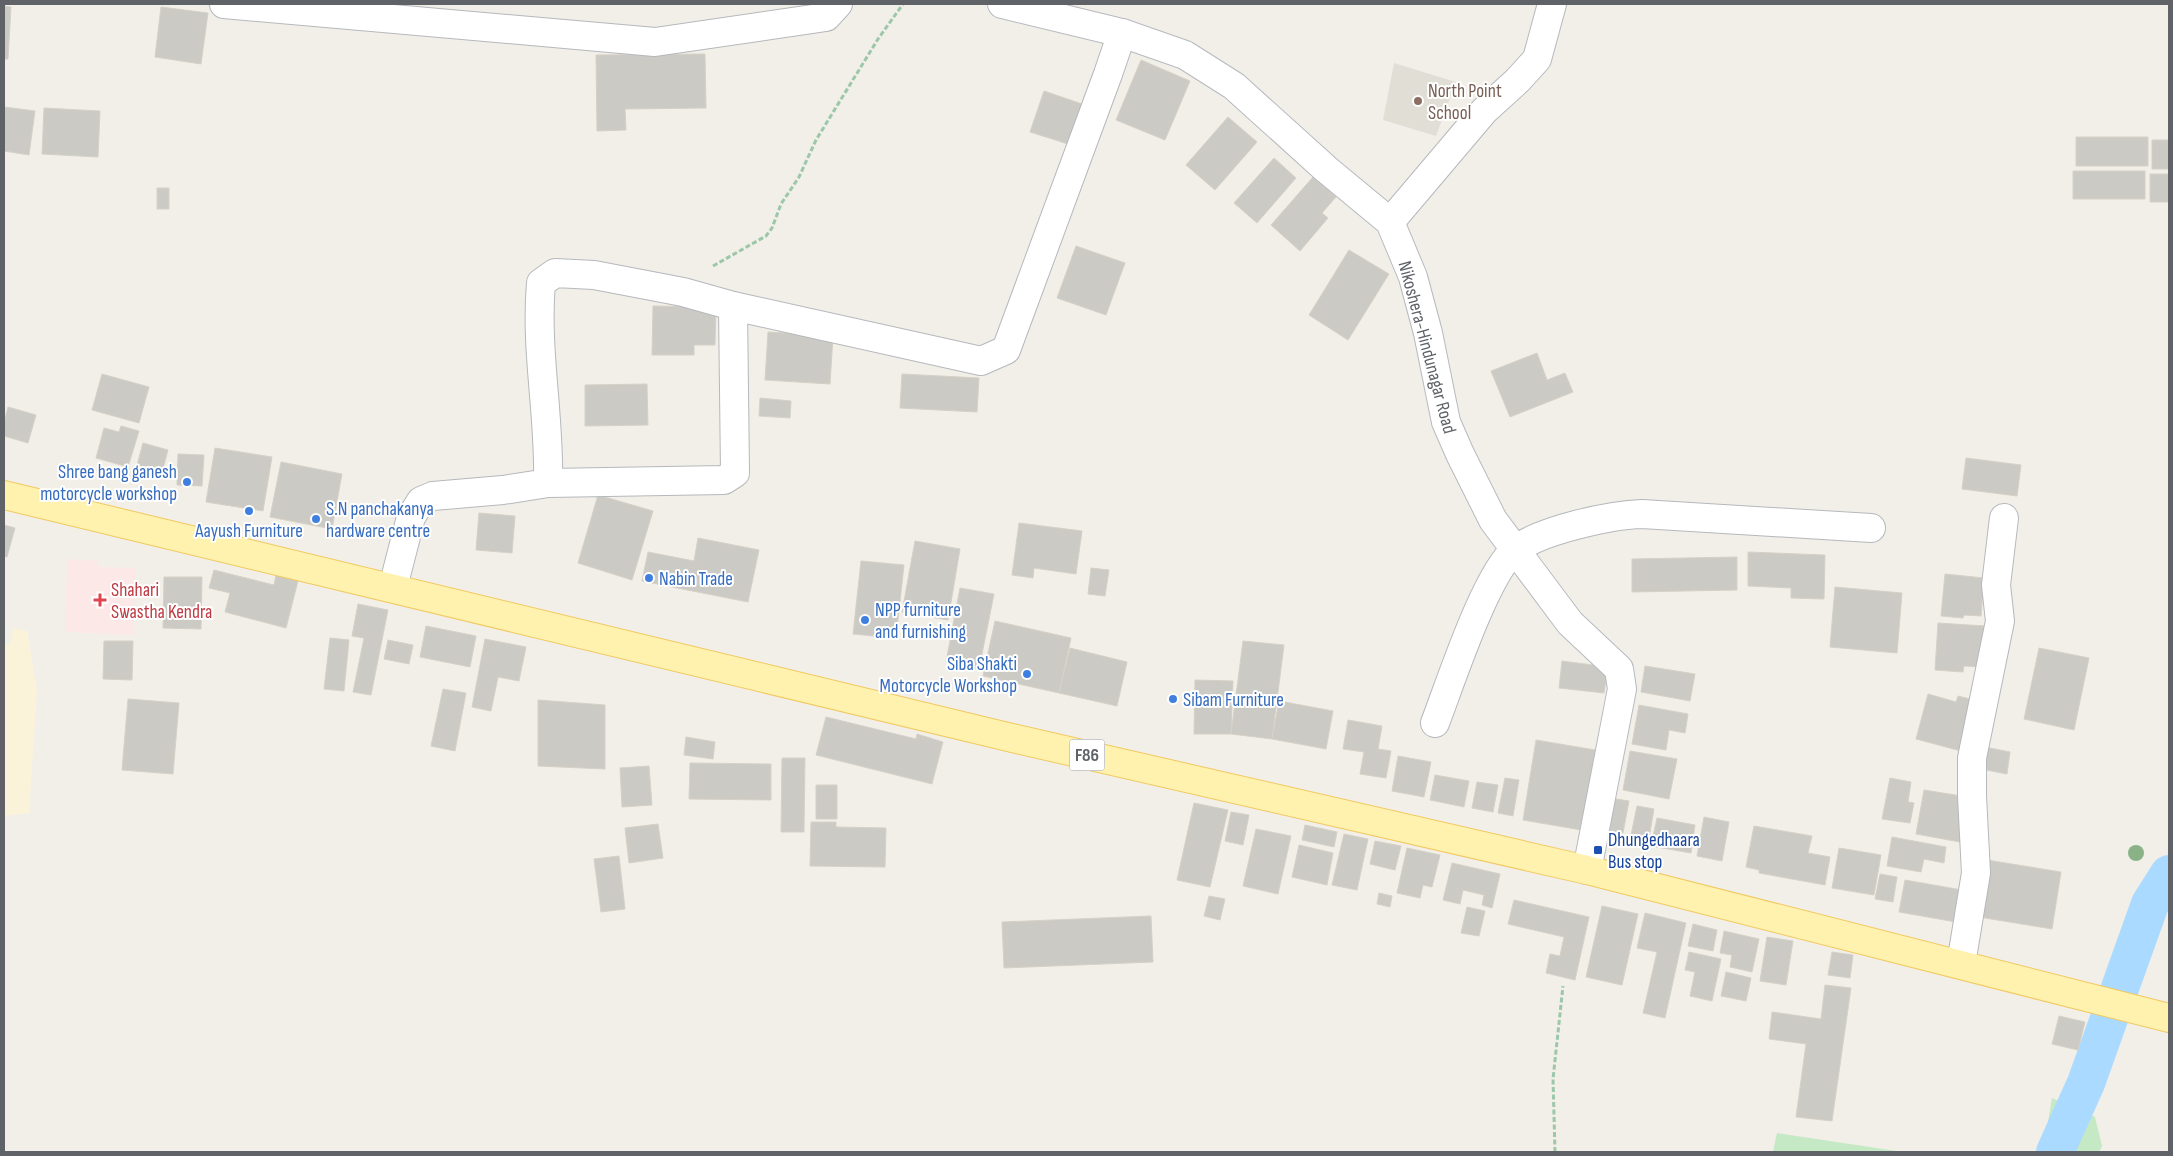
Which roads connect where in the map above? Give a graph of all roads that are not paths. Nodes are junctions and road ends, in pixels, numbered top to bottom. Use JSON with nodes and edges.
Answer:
{"nodes":[{"id":1,"x":224,"y":4,"type":"edge"},
{"id":2,"x":838,"y":4,"type":"edge"},
{"id":3,"x":1002,"y":4,"type":"edge"},
{"id":4,"x":1552,"y":4,"type":"edge"},
{"id":5,"x":1122,"y":33,"type":"junction"},
{"id":6,"x":1390,"y":222,"type":"junction"},
{"id":7,"x":733,"y":306,"type":"junction"},
{"id":8,"x":548,"y":483,"type":"junction"},
{"id":9,"x":4,"y":495,"type":"edge"},
{"id":10,"x":2004,"y":518,"type":"dead end"},
{"id":11,"x":1871,"y":528,"type":"dead end"},
{"id":12,"x":1515,"y":550,"type":"junction"},
{"id":13,"x":394,"y":587,"type":"junction"},
{"id":14,"x":1435,"y":722,"type":"dead end"},
{"id":15,"x":1587,"y":870,"type":"junction"},
{"id":16,"x":1960,"y":964,"type":"junction"},
{"id":17,"x":2169,"y":1018,"type":"edge"}],
"edges":[{"from":1,"to":2,"type":"street"},
{"from":3,"to":5,"type":"street","name":"Nikoshera-Hindunagar Road"},
{"from":4,"to":6,"type":"street"},
{"from":5,"to":6,"type":"street","name":"Nikoshera-Hindunagar Road"},
{"from":5,"to":7,"type":"street"},
{"from":6,"to":12,"type":"street","name":"Nikoshera-Hindunagar Road"},
{"from":7,"to":8,"type":"street"},
{"from":7,"to":8,"type":"street"},
{"from":8,"to":13,"type":"street"},
{"from":9,"to":13,"type":"main road","number":"F86"},
{"from":10,"to":16,"type":"street"},
{"from":11,"to":12,"type":"street"},
{"from":12,"to":14,"type":"street"},
{"from":12,"to":15,"type":"street","name":"Nikoshera-Hindunagar Road"},
{"from":13,"to":15,"type":"main road","number":"F86"},
{"from":15,"to":16,"type":"main road","number":"F86"},
{"from":16,"to":17,"type":"main road","number":"F86"}]}
